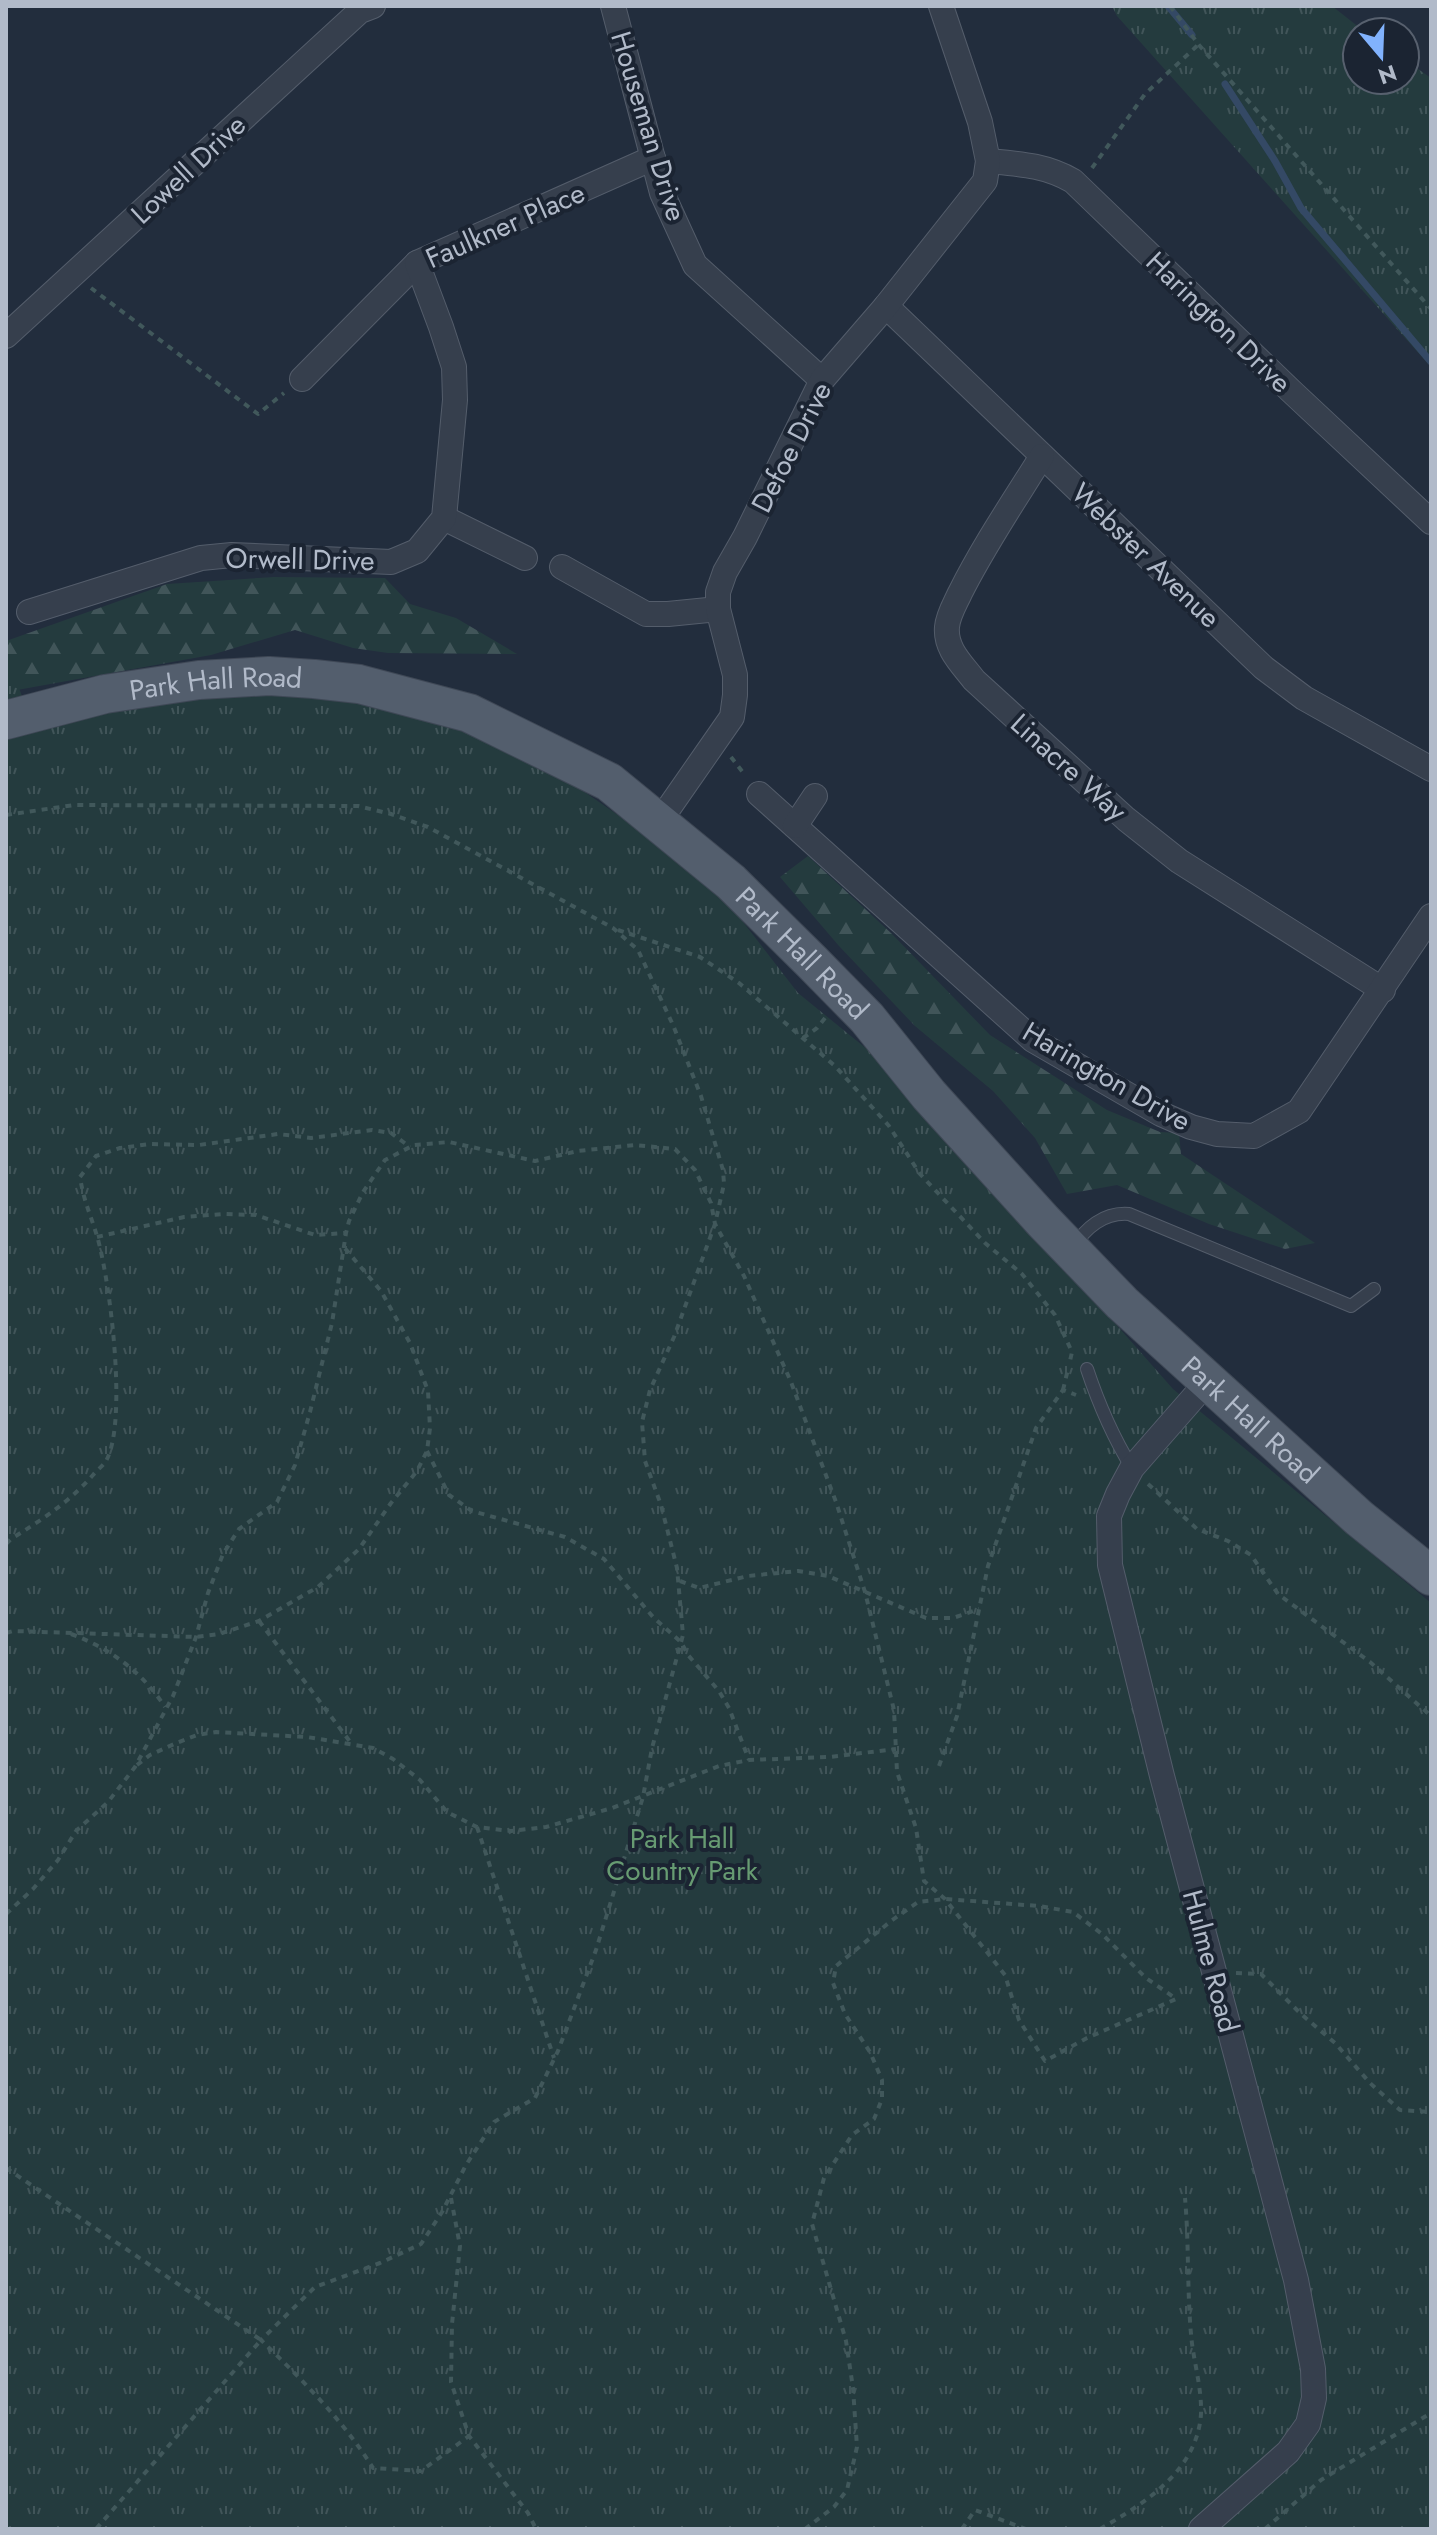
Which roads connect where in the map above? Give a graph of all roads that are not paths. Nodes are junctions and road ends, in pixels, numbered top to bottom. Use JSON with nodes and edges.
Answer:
{"nodes":[{"id":1,"x":373,"y":6,"type":"edge"},
{"id":2,"x":613,"y":6,"type":"edge"},
{"id":3,"x":941,"y":6,"type":"edge"},
{"id":4,"x":653,"y":158,"type":"junction"},
{"id":5,"x":988,"y":161,"type":"junction"},
{"id":6,"x":417,"y":263,"type":"junction"},
{"id":7,"x":886,"y":306,"type":"junction"},
{"id":8,"x":6,"y":336,"type":"edge"},
{"id":9,"x":302,"y":379,"type":"road end"},
{"id":10,"x":822,"y":380,"type":"junction"},
{"id":11,"x":1042,"y":456,"type":"junction"},
{"id":12,"x":444,"y":518,"type":"junction"},
{"id":13,"x":1431,"y":522,"type":"edge"},
{"id":14,"x":525,"y":558,"type":"dead end"},
{"id":15,"x":562,"y":567,"type":"dead end"},
{"id":16,"x":718,"y":609,"type":"junction"},
{"id":17,"x":29,"y":612,"type":"dead end"},
{"id":18,"x":6,"y":720,"type":"edge"},
{"id":19,"x":1431,"y":769,"type":"edge"},
{"id":20,"x":759,"y":794,"type":"road end"},
{"id":21,"x":815,"y":796,"type":"dead end"},
{"id":22,"x":659,"y":822,"type":"junction"},
{"id":23,"x":795,"y":826,"type":"junction"},
{"id":24,"x":1431,"y":916,"type":"edge"},
{"id":25,"x":1383,"y":990,"type":"junction"},
{"id":26,"x":1071,"y":1251,"type":"junction"},
{"id":27,"x":1374,"y":1289,"type":"dead end"},
{"id":28,"x":1087,"y":1369,"type":"dead end"},
{"id":29,"x":1208,"y":1381,"type":"junction"},
{"id":30,"x":1132,"y":1468,"type":"junction"},
{"id":31,"x":1431,"y":1576,"type":"edge"},
{"id":32,"x":1201,"y":2529,"type":"edge"}],
"edges":[{"from":1,"to":8,"type":"street","name":"Lowell Drive"},
{"from":2,"to":4,"type":"street","name":"Houseman Drive"},
{"from":3,"to":5,"type":"street"},
{"from":4,"to":6,"type":"street","name":"Faulkner Place"},
{"from":4,"to":10,"type":"street","name":"Houseman Drive"},
{"from":5,"to":7,"type":"street","name":"Defoe Drive"},
{"from":5,"to":13,"type":"street","name":"Harington Drive"},
{"from":6,"to":9,"type":"street","name":"Faulkner Place"},
{"from":6,"to":12,"type":"street"},
{"from":7,"to":10,"type":"street","name":"Defoe Drive"},
{"from":7,"to":11,"type":"street","name":"Webster Avenue"},
{"from":10,"to":16,"type":"street","name":"Defoe Drive"},
{"from":11,"to":19,"type":"street","name":"Webster Avenue"},
{"from":11,"to":25,"type":"street","name":"Linacre Way"},
{"from":12,"to":14,"type":"street"},
{"from":12,"to":17,"type":"street","name":"Orwell Drive"},
{"from":15,"to":16,"type":"street"},
{"from":16,"to":22,"type":"street","name":"Defoe Drive"},
{"from":18,"to":22,"type":"main road","name":"Park Hall Road"},
{"from":20,"to":23,"type":"street","name":"Harington Drive"},
{"from":21,"to":23,"type":"street"},
{"from":22,"to":26,"type":"main road","name":"Park Hall Road"},
{"from":23,"to":25,"type":"street","name":"Harington Drive"},
{"from":24,"to":25,"type":"street","name":"Harington Drive"},
{"from":26,"to":27,"type":"lane"},
{"from":26,"to":29,"type":"main road","name":"Park Hall Road"},
{"from":28,"to":30,"type":"lane"},
{"from":29,"to":30,"type":"street","name":"Hulme Road"},
{"from":29,"to":31,"type":"main road","name":"Park Hall Road"},
{"from":30,"to":32,"type":"street","name":"Hulme Road"}]}
